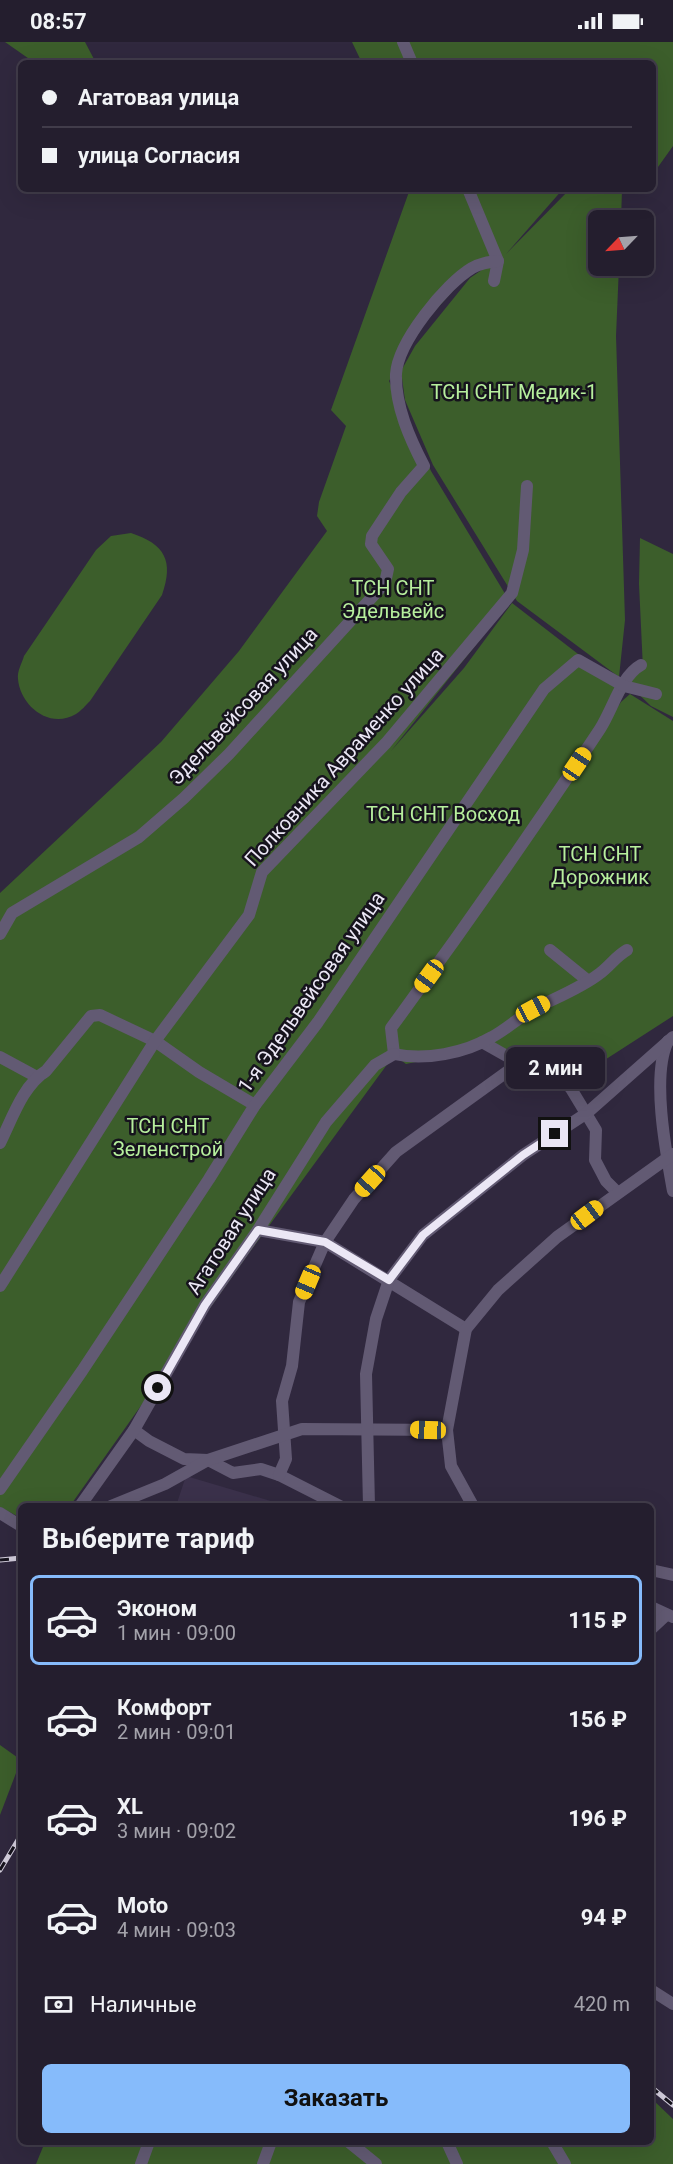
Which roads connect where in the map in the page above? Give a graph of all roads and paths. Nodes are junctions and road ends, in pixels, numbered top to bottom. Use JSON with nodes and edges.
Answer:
{"nodes":[{"id":1,"x":403,"y":42,"type":"edge"},
{"id":2,"x":411,"y":60,"type":"edge"},
{"id":3,"x":469,"y":192,"type":"edge"},
{"id":4,"x":498,"y":261,"type":"junction"},
{"id":5,"x":494,"y":281,"type":"dead end"},
{"id":6,"x":527,"y":486,"type":"dead end"},
{"id":7,"x":642,"y":665,"type":"dead end"},
{"id":8,"x":624,"y":686,"type":"junction"},
{"id":9,"x":656,"y":694,"type":"dead end"},
{"id":10,"x":2,"y":932,"type":"edge"},
{"id":11,"x":550,"y":950,"type":"dead end"},
{"id":12,"x":627,"y":950,"type":"dead end"},
{"id":13,"x":587,"y":980,"type":"junction"},
{"id":14,"x":671,"y":1039,"type":"edge"},
{"id":15,"x":154,"y":1041,"type":"junction"},
{"id":16,"x":482,"y":1042,"type":"junction"},
{"id":17,"x":394,"y":1054,"type":"junction"},
{"id":18,"x":0,"y":1057,"type":"edge"},
{"id":19,"x":526,"y":1067,"type":"junction"},
{"id":20,"x":37,"y":1077,"type":"junction"},
{"id":21,"x":255,"y":1105,"type":"junction"},
{"id":22,"x":587,"y":1113,"type":"junction"},
{"id":23,"x":0,"y":1143,"type":"edge"},
{"id":24,"x":670,"y":1157,"type":"edge"},
{"id":25,"x":673,"y":1191,"type":"edge"},
{"id":26,"x":617,"y":1192,"type":"junction"},
{"id":27,"x":258,"y":1230,"type":"junction"},
{"id":28,"x":325,"y":1242,"type":"junction"},
{"id":29,"x":389,"y":1280,"type":"junction"},
{"id":30,"x":0,"y":1286,"type":"edge"},
{"id":31,"x":466,"y":1329,"type":"junction"},
{"id":32,"x":366,"y":1428,"type":"junction"},
{"id":33,"x":134,"y":1430,"type":"junction"},
{"id":34,"x":447,"y":1430,"type":"junction"},
{"id":35,"x":285,"y":1434,"type":"junction"},
{"id":36,"x":208,"y":1460,"type":"junction"},
{"id":37,"x":279,"y":1475,"type":"junction"},
{"id":38,"x":0,"y":1489,"type":"edge"},
{"id":39,"x":82,"y":1503,"type":"edge"},
{"id":40,"x":118,"y":1503,"type":"edge"},
{"id":41,"x":334,"y":1503,"type":"edge"},
{"id":42,"x":369,"y":1503,"type":"edge"},
{"id":43,"x":471,"y":1503,"type":"edge"},
{"id":44,"x":0,"y":1513,"type":"edge"},
{"id":45,"x":18,"y":1524,"type":"edge"},
{"id":46,"x":654,"y":1571,"type":"edge"},
{"id":47,"x":673,"y":1575,"type":"edge"},
{"id":48,"x":654,"y":1608,"type":"edge"},
{"id":49,"x":670,"y":1616,"type":"edge"},
{"id":50,"x":654,"y":1627,"type":"edge"},
{"id":51,"x":654,"y":1992,"type":"edge"},
{"id":52,"x":673,"y":2004,"type":"edge"},
{"id":53,"x":148,"y":2145,"type":"edge"},
{"id":54,"x":270,"y":2145,"type":"edge"},
{"id":55,"x":354,"y":2145,"type":"edge"},
{"id":56,"x":448,"y":2145,"type":"edge"},
{"id":57,"x":554,"y":2145,"type":"edge"},
{"id":58,"x":141,"y":2164,"type":"edge"},
{"id":59,"x":263,"y":2164,"type":"edge"},
{"id":60,"x":376,"y":2164,"type":"edge"},
{"id":61,"x":457,"y":2164,"type":"edge"},
{"id":62,"x":565,"y":2164,"type":"edge"}],
"edges":[{"from":1,"to":2,"type":"street"},
{"from":3,"to":4,"type":"street"},
{"from":4,"to":5,"type":"street"},
{"from":4,"to":10,"type":"street","name":"Эдельвейсовая улица"},
{"from":6,"to":15,"type":"street","name":"Полковника Авраменко улица"},
{"from":7,"to":8,"type":"street"},
{"from":8,"to":9,"type":"street","name":"1-я Эдельвейсовая улица"},
{"from":8,"to":17,"type":"street"},
{"from":8,"to":21,"type":"street","name":"1-я Эдельвейсовая улица"},
{"from":11,"to":13,"type":"street"},
{"from":12,"to":13,"type":"street"},
{"from":13,"to":16,"type":"street"},
{"from":14,"to":22,"type":"street"},
{"from":14,"to":24,"type":"street"},
{"from":15,"to":20,"type":"street"},
{"from":15,"to":21,"type":"street"},
{"from":15,"to":30,"type":"street","name":"Полковника Авраменко улица"},
{"from":16,"to":17,"type":"street"},
{"from":16,"to":19,"type":"street"},
{"from":17,"to":27,"type":"street","name":"Агатовая улица"},
{"from":18,"to":20,"type":"street"},
{"from":19,"to":22,"type":"street"},
{"from":19,"to":28,"type":"street"},
{"from":20,"to":23,"type":"street"},
{"from":21,"to":38,"type":"street","name":"1-я Эдельвейсовая улица"},
{"from":22,"to":26,"type":"street"},
{"from":22,"to":29,"type":"street"},
{"from":24,"to":25,"type":"street"},
{"from":24,"to":26,"type":"street"},
{"from":26,"to":31,"type":"street"},
{"from":27,"to":28,"type":"street"},
{"from":27,"to":33,"type":"street","name":"Агатовая улица"},
{"from":28,"to":29,"type":"street"},
{"from":28,"to":35,"type":"street"},
{"from":29,"to":31,"type":"street"},
{"from":29,"to":32,"type":"street"},
{"from":31,"to":34,"type":"street"},
{"from":32,"to":34,"type":"street"},
{"from":32,"to":35,"type":"street"},
{"from":32,"to":42,"type":"street"},
{"from":33,"to":36,"type":"street"},
{"from":33,"to":39,"type":"street","name":"Агатовая улица"},
{"from":34,"to":43,"type":"street"},
{"from":35,"to":36,"type":"street"},
{"from":35,"to":37,"type":"street"},
{"from":36,"to":37,"type":"street"},
{"from":36,"to":40,"type":"street"},
{"from":37,"to":41,"type":"street"},
{"from":44,"to":45,"type":"street"},
{"from":46,"to":47,"type":"street"},
{"from":48,"to":49,"type":"street"},
{"from":49,"to":50,"type":"street"},
{"from":51,"to":52,"type":"street"},
{"from":53,"to":58,"type":"street"},
{"from":54,"to":59,"type":"street"},
{"from":55,"to":60,"type":"street"},
{"from":56,"to":61,"type":"street"},
{"from":57,"to":62,"type":"street"}]}
